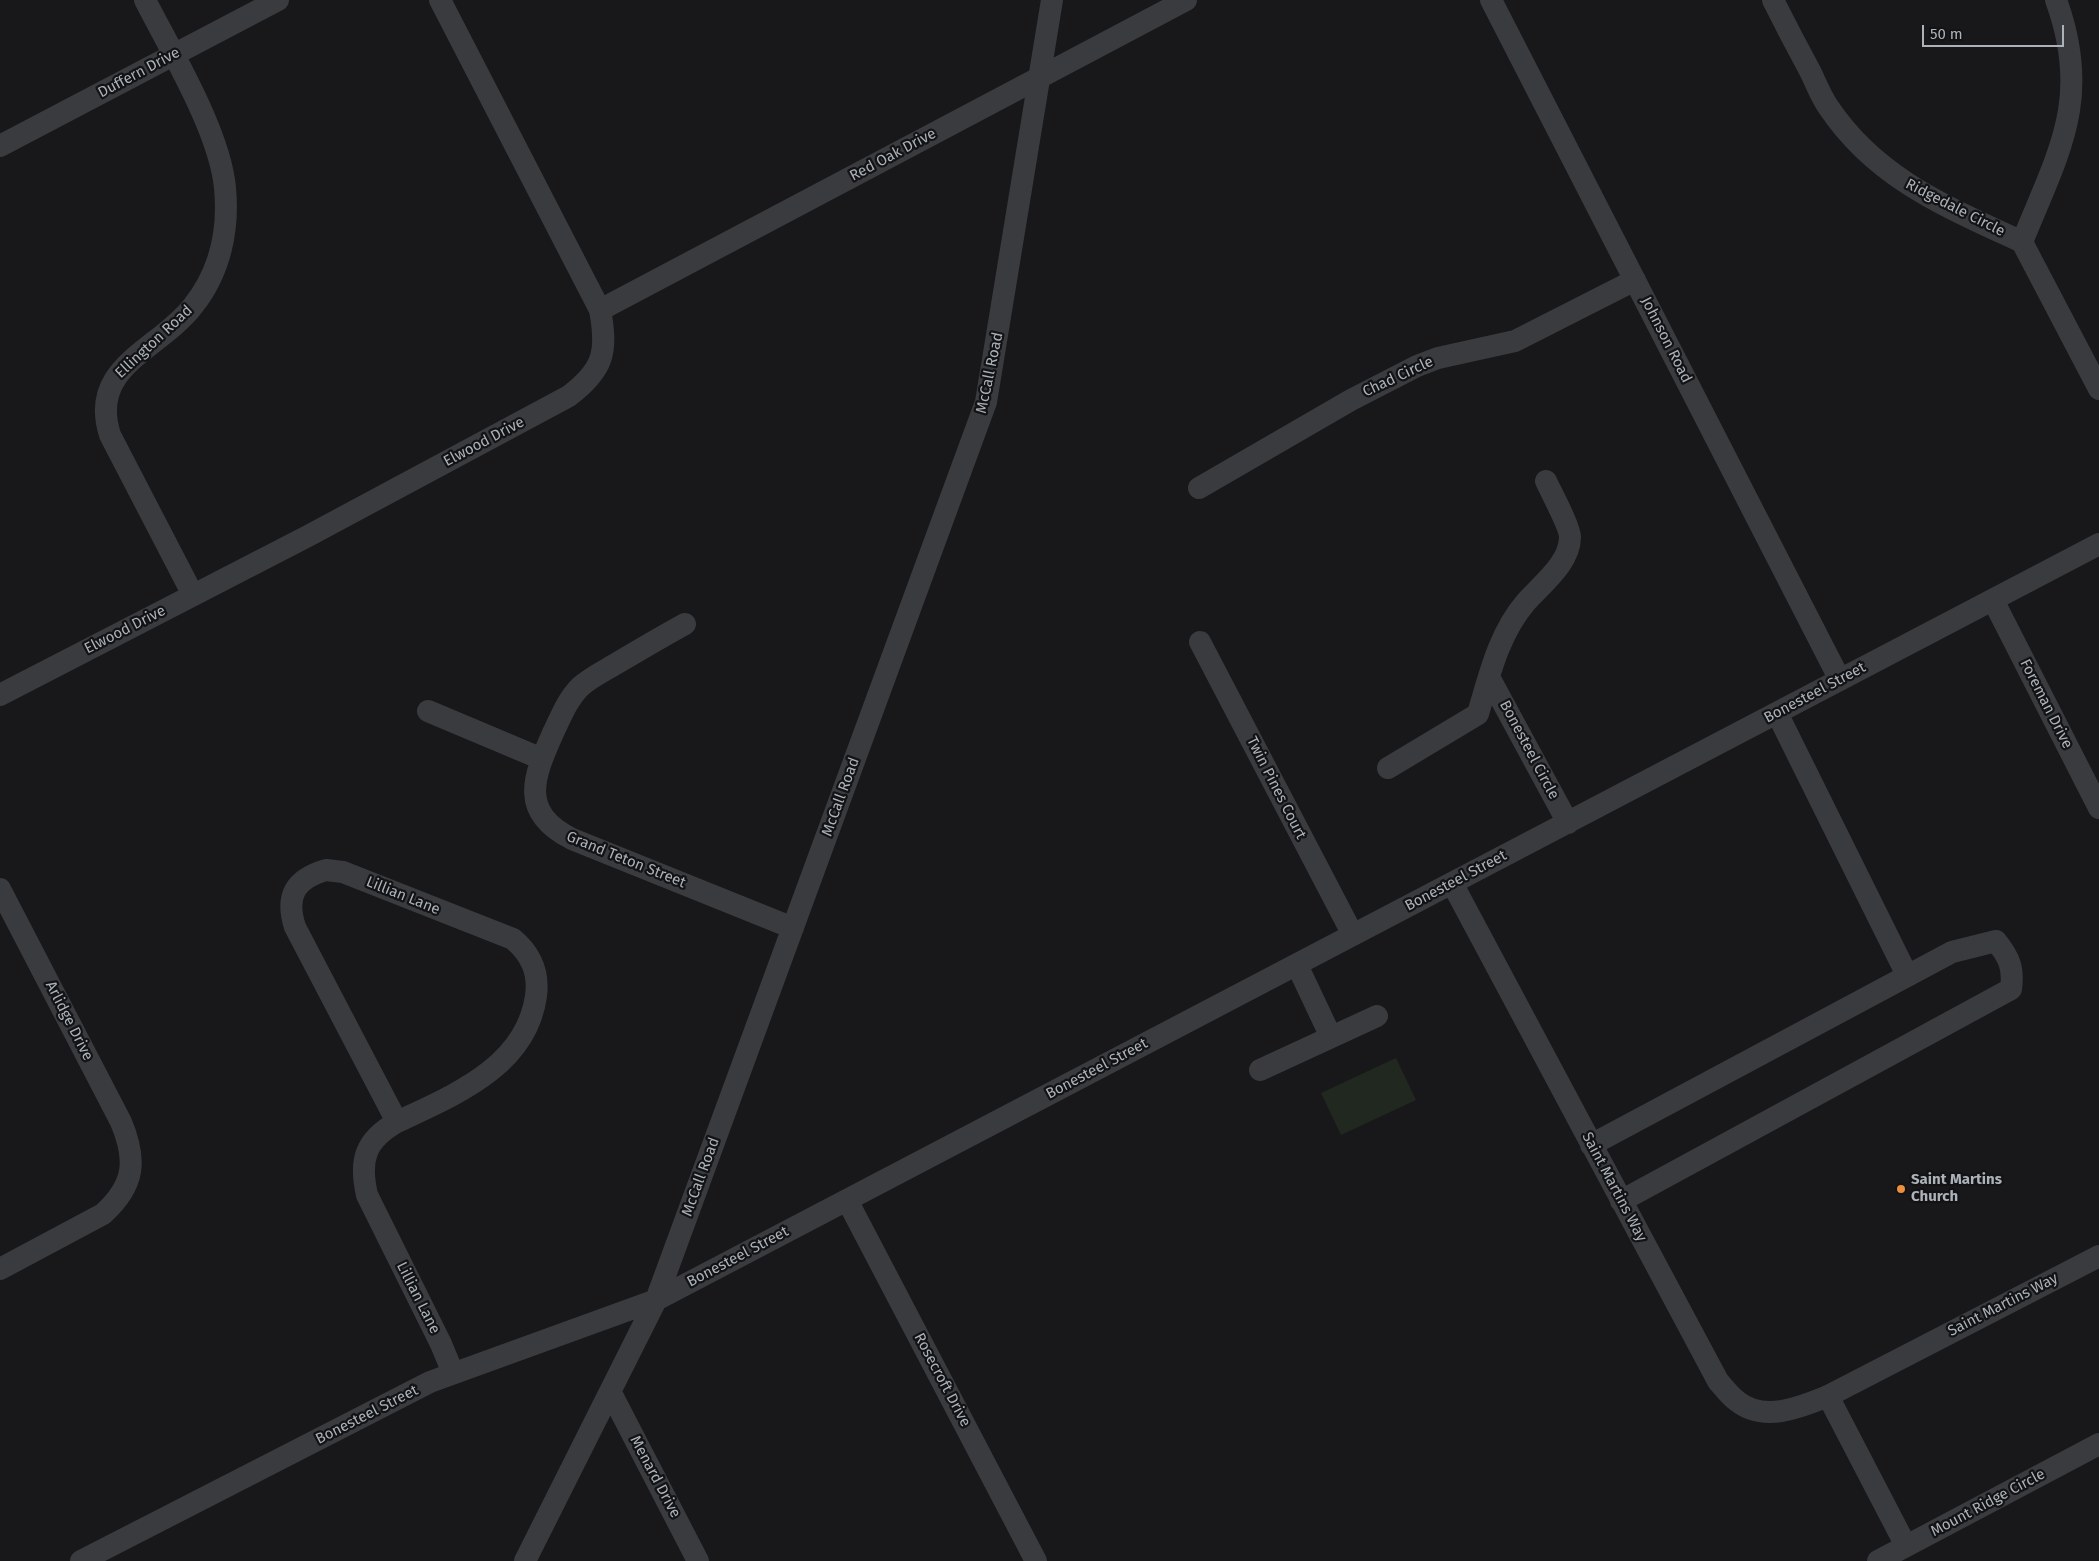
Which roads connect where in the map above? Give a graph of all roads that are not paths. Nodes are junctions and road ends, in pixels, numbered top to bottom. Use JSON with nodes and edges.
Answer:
{"nodes":[{"id":1,"x":145,"y":0,"type":"edge"},
{"id":2,"x":278,"y":0,"type":"edge"},
{"id":3,"x":440,"y":0,"type":"edge"},
{"id":4,"x":1052,"y":0,"type":"edge"},
{"id":5,"x":1186,"y":0,"type":"edge"},
{"id":6,"x":1491,"y":0,"type":"edge"},
{"id":7,"x":1773,"y":0,"type":"edge"},
{"id":8,"x":2056,"y":0,"type":"edge"},
{"id":9,"x":173,"y":56,"type":"junction"},
{"id":10,"x":1039,"y":76,"type":"junction"},
{"id":11,"x":0,"y":146,"type":"edge"},
{"id":12,"x":2022,"y":242,"type":"junction"},
{"id":13,"x":1636,"y":280,"type":"junction"},
{"id":14,"x":600,"y":310,"type":"junction"},
{"id":15,"x":2099,"y":389,"type":"edge"},
{"id":16,"x":1546,"y":481,"type":"dead end"},
{"id":17,"x":1199,"y":488,"type":"dead end"},
{"id":18,"x":2099,"y":544,"type":"edge"},
{"id":19,"x":193,"y":595,"type":"junction"},
{"id":20,"x":1993,"y":600,"type":"junction"},
{"id":21,"x":685,"y":624,"type":"dead end"},
{"id":22,"x":1200,"y":642,"type":"dead end"},
{"id":23,"x":1489,"y":677,"type":"junction"},
{"id":24,"x":1840,"y":680,"type":"junction"},
{"id":25,"x":0,"y":695,"type":"edge"},
{"id":26,"x":428,"y":711,"type":"dead end"},
{"id":27,"x":1777,"y":713,"type":"junction"},
{"id":28,"x":542,"y":759,"type":"junction"},
{"id":29,"x":1388,"y":768,"type":"dead end"},
{"id":30,"x":2099,"y":808,"type":"edge"},
{"id":31,"x":1568,"y":823,"type":"junction"},
{"id":32,"x":1452,"y":883,"type":"junction"},
{"id":33,"x":2,"y":898,"type":"edge"},
{"id":34,"x":793,"y":928,"type":"junction"},
{"id":35,"x":1353,"y":935,"type":"junction"},
{"id":36,"x":1296,"y":964,"type":"junction"},
{"id":37,"x":1908,"y":975,"type":"junction"},
{"id":38,"x":1377,"y":1016,"type":"dead end"},
{"id":39,"x":1331,"y":1037,"type":"junction"},
{"id":40,"x":1260,"y":1070,"type":"dead end"},
{"id":41,"x":397,"y":1122,"type":"junction"},
{"id":42,"x":1591,"y":1145,"type":"junction"},
{"id":43,"x":847,"y":1200,"type":"junction"},
{"id":44,"x":1621,"y":1201,"type":"junction"},
{"id":45,"x":2099,"y":1256,"type":"edge"},
{"id":46,"x":0,"y":1269,"type":"edge"},
{"id":47,"x":656,"y":1300,"type":"junction"},
{"id":48,"x":453,"y":1373,"type":"junction"},
{"id":49,"x":611,"y":1393,"type":"junction"},
{"id":50,"x":1828,"y":1396,"type":"junction"},
{"id":51,"x":2099,"y":1444,"type":"edge"},
{"id":52,"x":1906,"y":1546,"type":"junction"},
{"id":53,"x":81,"y":1561,"type":"edge"},
{"id":54,"x":526,"y":1561,"type":"edge"},
{"id":55,"x":698,"y":1561,"type":"edge"},
{"id":56,"x":1036,"y":1561,"type":"edge"},
{"id":57,"x":1878,"y":1561,"type":"edge"}],
"edges":[{"from":1,"to":9,"type":"street","name":"Ellington Road"},
{"from":2,"to":9,"type":"street","name":"Duffern Drive"},
{"from":3,"to":14,"type":"street","name":"Elwood Drive"},
{"from":4,"to":10,"type":"street","name":"McCall Road"},
{"from":5,"to":10,"type":"street","name":"Red Oak Drive"},
{"from":6,"to":13,"type":"street","name":"Johnson Road"},
{"from":7,"to":12,"type":"street","name":"Ridgedale Circle"},
{"from":8,"to":12,"type":"street","name":"Ridgedale Circle"},
{"from":9,"to":11,"type":"street","name":"Duffern Drive"},
{"from":9,"to":19,"type":"street","name":"Ellington Road"},
{"from":10,"to":14,"type":"street","name":"Red Oak Drive"},
{"from":10,"to":34,"type":"street","name":"McCall Road"},
{"from":12,"to":15,"type":"street","name":"Ridgedale Circle"},
{"from":13,"to":17,"type":"street","name":"Chad Circle"},
{"from":13,"to":24,"type":"street","name":"Johnson Road"},
{"from":14,"to":19,"type":"street","name":"Elwood Drive"},
{"from":16,"to":23,"type":"street"},
{"from":18,"to":20,"type":"street","name":"Bonesteel Street"},
{"from":19,"to":25,"type":"street","name":"Elwood Drive"},
{"from":20,"to":24,"type":"street","name":"Bonesteel Street"},
{"from":20,"to":30,"type":"street","name":"Foreman Drive"},
{"from":21,"to":28,"type":"street","name":"Grand Teton Street"},
{"from":22,"to":35,"type":"street","name":"Twin Pines Court"},
{"from":23,"to":29,"type":"street"},
{"from":23,"to":31,"type":"street","name":"Bonesteel Circle"},
{"from":24,"to":27,"type":"street","name":"Bonesteel Street"},
{"from":26,"to":28,"type":"street"},
{"from":27,"to":31,"type":"street","name":"Bonesteel Street"},
{"from":27,"to":37,"type":"street"},
{"from":28,"to":34,"type":"street","name":"Grand Teton Street"},
{"from":31,"to":32,"type":"street","name":"Bonesteel Street"},
{"from":32,"to":35,"type":"street","name":"Bonesteel Street"},
{"from":32,"to":42,"type":"street","name":"Saint Martins Way"},
{"from":33,"to":46,"type":"street","name":"Arlidge Drive"},
{"from":34,"to":47,"type":"street","name":"McCall Road"},
{"from":35,"to":36,"type":"street","name":"Bonesteel Street"},
{"from":36,"to":39,"type":"street"},
{"from":36,"to":43,"type":"street","name":"Bonesteel Street"},
{"from":37,"to":42,"type":"street"},
{"from":37,"to":44,"type":"street"},
{"from":38,"to":39,"type":"street"},
{"from":39,"to":40,"type":"street"},
{"from":41,"to":41,"type":"street","name":"Lillian Lane"},
{"from":41,"to":48,"type":"street","name":"Lillian Lane"},
{"from":42,"to":44,"type":"street","name":"Saint Martins Way"},
{"from":43,"to":47,"type":"street","name":"Bonesteel Street"},
{"from":43,"to":56,"type":"street","name":"Rosecroft Drive"},
{"from":44,"to":50,"type":"street","name":"Saint Martins Way"},
{"from":45,"to":50,"type":"street","name":"Saint Martins Way"},
{"from":47,"to":48,"type":"street","name":"Bonesteel Street"},
{"from":47,"to":49,"type":"street","name":"McCall Road"},
{"from":48,"to":53,"type":"street","name":"Bonesteel Street"},
{"from":49,"to":54,"type":"street","name":"McCall Road"},
{"from":49,"to":55,"type":"street","name":"Menard Drive"},
{"from":50,"to":52,"type":"street"},
{"from":51,"to":52,"type":"street","name":"Mount Ridge Circle"},
{"from":52,"to":57,"type":"street","name":"Mount Ridge Circle"}]}
